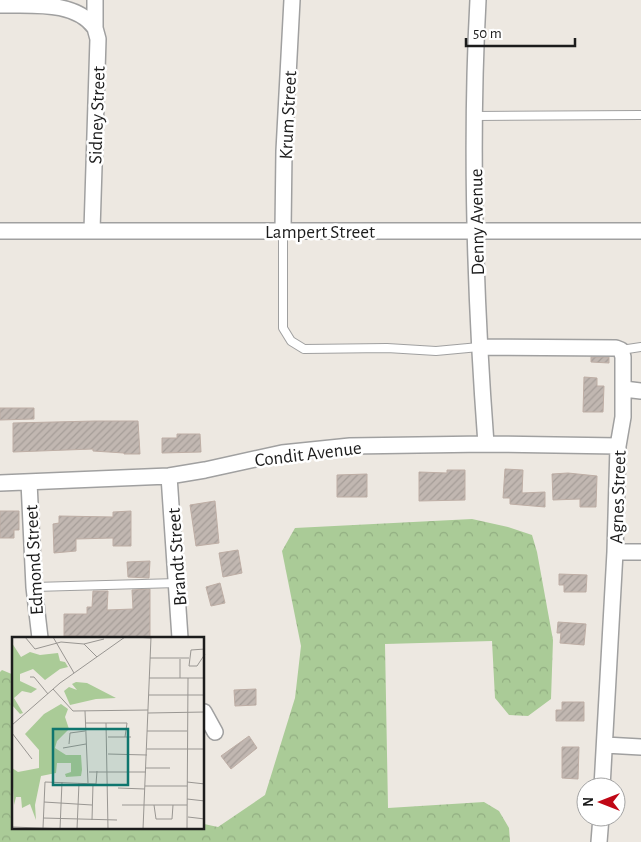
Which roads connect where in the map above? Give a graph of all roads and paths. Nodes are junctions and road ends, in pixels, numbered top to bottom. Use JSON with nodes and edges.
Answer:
{"nodes":[{"id":1,"x":95,"y":0,"type":"edge"},
{"id":2,"x":292,"y":0,"type":"edge"},
{"id":3,"x":478,"y":0,"type":"edge"},
{"id":4,"x":0,"y":5,"type":"edge"},
{"id":5,"x":95,"y":28,"type":"junction"},
{"id":6,"x":641,"y":115,"type":"edge"},
{"id":7,"x":474,"y":116,"type":"junction"},
{"id":8,"x":92,"y":230,"type":"junction"},
{"id":9,"x":283,"y":230,"type":"junction"},
{"id":10,"x":0,"y":231,"type":"edge"},
{"id":11,"x":641,"y":231,"type":"edge"},
{"id":12,"x":476,"y":232,"type":"junction"},
{"id":13,"x":479,"y":347,"type":"junction"},
{"id":14,"x":641,"y":347,"type":"edge"},
{"id":15,"x":621,"y":350,"type":"junction"},
{"id":16,"x":624,"y":389,"type":"junction"},
{"id":17,"x":641,"y":390,"type":"edge"},
{"id":18,"x":486,"y":444,"type":"junction"},
{"id":19,"x":618,"y":446,"type":"junction"},
{"id":20,"x":170,"y":476,"type":"junction"},
{"id":21,"x":29,"y":482,"type":"junction"},
{"id":22,"x":0,"y":484,"type":"edge"},
{"id":23,"x":615,"y":552,"type":"junction"},
{"id":24,"x":641,"y":552,"type":"edge"},
{"id":25,"x":178,"y":583,"type":"junction"},
{"id":26,"x":34,"y":587,"type":"junction"},
{"id":27,"x":40,"y":637,"type":"edge"},
{"id":28,"x":180,"y":637,"type":"edge"},
{"id":29,"x":205,"y":714,"type":"edge"},
{"id":30,"x":215,"y":732,"type":"dead end"},
{"id":31,"x":605,"y":745,"type":"junction"},
{"id":32,"x":641,"y":747,"type":"edge"},
{"id":33,"x":603,"y":777,"type":"edge"},
{"id":34,"x":600,"y":827,"type":"edge"},
{"id":35,"x":599,"y":842,"type":"edge"}],
"edges":[{"from":1,"to":5,"type":"street","name":"Sidney Street"},
{"from":2,"to":9,"type":"street","name":"Krum Street"},
{"from":3,"to":7,"type":"street","name":"Denny Avenue"},
{"from":4,"to":5,"type":"street"},
{"from":5,"to":8,"type":"street","name":"Sidney Street"},
{"from":6,"to":7,"type":"lane"},
{"from":7,"to":12,"type":"street","name":"Denny Avenue"},
{"from":8,"to":9,"type":"street","name":"Lampert Street"},
{"from":8,"to":10,"type":"street","name":"Lampert Street"},
{"from":9,"to":12,"type":"street","name":"Lampert Street"},
{"from":9,"to":13,"type":"lane"},
{"from":11,"to":12,"type":"street","name":"Lampert Street"},
{"from":12,"to":13,"type":"street","name":"Denny Avenue"},
{"from":13,"to":15,"type":"street"},
{"from":13,"to":18,"type":"street","name":"Denny Avenue"},
{"from":14,"to":15,"type":"lane"},
{"from":15,"to":16,"type":"street","name":"Agnes Street"},
{"from":16,"to":17,"type":"street"},
{"from":16,"to":19,"type":"street","name":"Agnes Street"},
{"from":18,"to":19,"type":"street","name":"Condit Avenue"},
{"from":18,"to":20,"type":"street","name":"Condit Avenue"},
{"from":19,"to":23,"type":"street","name":"Agnes Street"},
{"from":20,"to":21,"type":"street","name":"Condit Avenue"},
{"from":20,"to":25,"type":"street","name":"Brandt Street"},
{"from":21,"to":22,"type":"street","name":"Condit Avenue"},
{"from":21,"to":26,"type":"street","name":"Edmond Street"},
{"from":23,"to":24,"type":"street"},
{"from":23,"to":31,"type":"street","name":"Agnes Street"},
{"from":25,"to":26,"type":"lane"},
{"from":25,"to":28,"type":"street","name":"Brandt Street"},
{"from":26,"to":27,"type":"street","name":"Edmond Street"},
{"from":29,"to":30,"type":"street"},
{"from":31,"to":32,"type":"street"},
{"from":31,"to":33,"type":"street","name":"Agnes Street"},
{"from":34,"to":35,"type":"street"}]}
